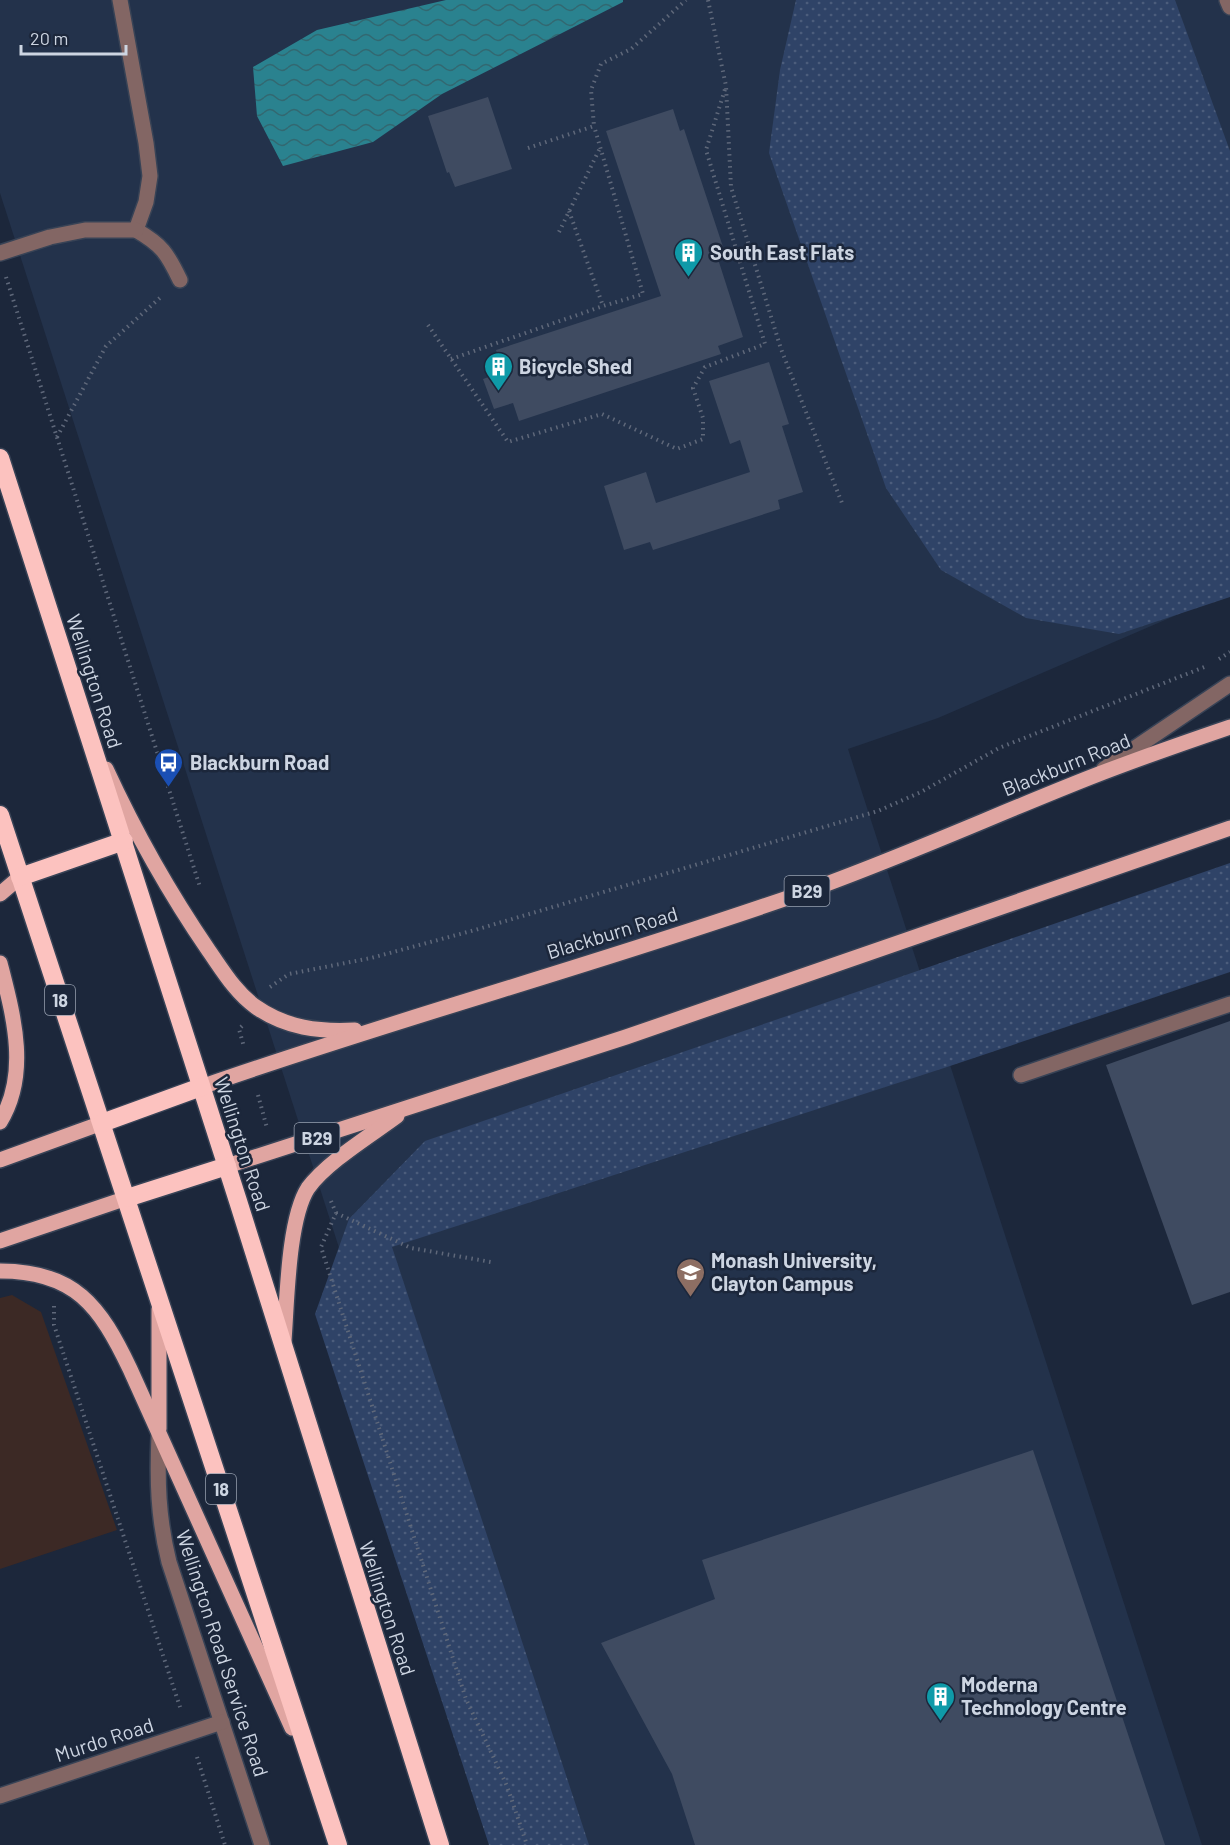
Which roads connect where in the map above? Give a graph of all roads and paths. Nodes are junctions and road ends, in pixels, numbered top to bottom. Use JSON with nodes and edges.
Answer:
{"nodes":[{"id":1,"x":120,"y":0,"type":"edge"},
{"id":2,"x":686,"y":0,"type":"edge"},
{"id":3,"x":708,"y":0,"type":"edge"},
{"id":4,"x":1227,"y":0,"type":"edge"},
{"id":5,"x":1230,"y":7,"type":"edge"},
{"id":6,"x":726,"y":86,"type":"junction"},
{"id":7,"x":594,"y":126,"type":"junction"},
{"id":8,"x":528,"y":148,"type":"dead end"},
{"id":9,"x":600,"y":148,"type":"junction"},
{"id":10,"x":569,"y":211,"type":"junction"},
{"id":11,"x":136,"y":230,"type":"junction"},
{"id":12,"x":559,"y":232,"type":"dead end"},
{"id":13,"x":0,"y":252,"type":"edge"},
{"id":14,"x":4,"y":270,"type":"dead end"},
{"id":15,"x":180,"y":280,"type":"joint"},
{"id":16,"x":603,"y":306,"type":"junction"},
{"id":17,"x":428,"y":325,"type":"dead end"},
{"id":18,"x":451,"y":359,"type":"junction"},
{"id":19,"x":57,"y":437,"type":"junction"},
{"id":20,"x":0,"y":458,"type":"edge"},
{"id":21,"x":842,"y":503,"type":"dead end"},
{"id":22,"x":1230,"y":651,"type":"edge"},
{"id":23,"x":1230,"y":684,"type":"edge"},
{"id":24,"x":1230,"y":727,"type":"edge"},
{"id":25,"x":1094,"y":776,"type":"junction"},
{"id":26,"x":1,"y":818,"type":"edge"},
{"id":27,"x":1230,"y":828,"type":"edge"},
{"id":28,"x":132,"y":838,"type":"junction"},
{"id":29,"x":20,"y":877,"type":"junction"},
{"id":30,"x":0,"y":894,"type":"edge"},
{"id":31,"x":204,"y":897,"type":"dead end"},
{"id":32,"x":0,"y":963,"type":"edge"},
{"id":33,"x":262,"y":981,"type":"dead end"},
{"id":34,"x":1230,"y":1004,"type":"edge"},
{"id":35,"x":256,"y":1007,"type":"junction"},
{"id":36,"x":374,"y":1029,"type":"junction"},
{"id":37,"x":250,"y":1070,"type":"junction"},
{"id":38,"x":1021,"y":1075,"type":"dead end"},
{"id":39,"x":201,"y":1087,"type":"junction"},
{"id":40,"x":406,"y":1109,"type":"junction"},
{"id":41,"x":0,"y":1122,"type":"edge"},
{"id":42,"x":102,"y":1123,"type":"junction"},
{"id":43,"x":273,"y":1152,"type":"junction"},
{"id":44,"x":0,"y":1160,"type":"edge"},
{"id":45,"x":227,"y":1166,"type":"junction"},
{"id":46,"x":307,"y":1190,"type":"junction"},
{"id":47,"x":127,"y":1198,"type":"junction"},
{"id":48,"x":336,"y":1213,"type":"junction"},
{"id":49,"x":0,"y":1240,"type":"edge"},
{"id":50,"x":491,"y":1262,"type":"dead end"},
{"id":51,"x":0,"y":1271,"type":"edge"},
{"id":52,"x":159,"y":1299,"type":"junction"},
{"id":53,"x":53,"y":1309,"type":"dead end"},
{"id":54,"x":283,"y":1350,"type":"junction"},
{"id":55,"x":159,"y":1435,"type":"junction"},
{"id":56,"x":222,"y":1722,"type":"junction"},
{"id":57,"x":189,"y":1733,"type":"junction"},
{"id":58,"x":316,"y":1780,"type":"junction"},
{"id":59,"x":0,"y":1796,"type":"edge"},
{"id":60,"x":225,"y":1845,"type":"edge"},
{"id":61,"x":262,"y":1845,"type":"edge"},
{"id":62,"x":338,"y":1845,"type":"edge"},
{"id":63,"x":440,"y":1845,"type":"edge"},
{"id":64,"x":527,"y":1845,"type":"edge"}],
"edges":[{"from":1,"to":11,"type":"street"},
{"from":2,"to":7,"type":"path"},
{"from":3,"to":6,"type":"path"},
{"from":4,"to":5,"type":"street"},
{"from":6,"to":18,"type":"path"},
{"from":6,"to":21,"type":"path"},
{"from":7,"to":8,"type":"path"},
{"from":7,"to":9,"type":"path"},
{"from":9,"to":10,"type":"path"},
{"from":9,"to":16,"type":"path"},
{"from":10,"to":12,"type":"path"},
{"from":10,"to":16,"type":"path"},
{"from":11,"to":13,"type":"street"},
{"from":11,"to":15,"type":"street"},
{"from":14,"to":19,"type":"path"},
{"from":15,"to":19,"type":"path"},
{"from":16,"to":18,"type":"path"},
{"from":17,"to":18,"type":"path"},
{"from":19,"to":31,"type":"path"},
{"from":20,"to":28,"type":"highway","name":"Wellington Road"},
{"from":22,"to":33,"type":"path"},
{"from":23,"to":25,"type":"street"},
{"from":24,"to":25,"type":"main road","name":"Blackburn Road","number":"B29"},
{"from":25,"to":36,"type":"main road","name":"Blackburn Road","number":"B29"},
{"from":26,"to":29,"type":"highway","number":"18"},
{"from":27,"to":40,"type":"main road","number":"B29"},
{"from":28,"to":29,"type":"highway"},
{"from":28,"to":35,"type":"main road"},
{"from":28,"to":39,"type":"highway","name":"Wellington Road"},
{"from":29,"to":30,"type":"main road"},
{"from":29,"to":42,"type":"highway","number":"18"},
{"from":32,"to":41,"type":"main road"},
{"from":34,"to":38,"type":"street"},
{"from":35,"to":36,"type":"main road"},
{"from":35,"to":37,"type":"path"},
{"from":36,"to":37,"type":"main road","name":"Blackburn Road","number":"B29"},
{"from":37,"to":39,"type":"main road","name":"Blackburn Road","number":"B29"},
{"from":37,"to":43,"type":"path"},
{"from":39,"to":42,"type":"highway","name":"Blackburn Road","number":"B29"},
{"from":39,"to":45,"type":"highway","name":"Wellington Road"},
{"from":40,"to":43,"type":"main road","number":"B29"},
{"from":40,"to":46,"type":"main road"},
{"from":42,"to":44,"type":"main road","name":"Blackburn Road","number":"B29"},
{"from":42,"to":47,"type":"highway","number":"18"},
{"from":43,"to":45,"type":"main road","number":"B29"},
{"from":45,"to":47,"type":"highway","number":"B29"},
{"from":45,"to":54,"type":"highway","name":"Wellington Road"},
{"from":46,"to":48,"type":"path"},
{"from":46,"to":54,"type":"main road"},
{"from":47,"to":49,"type":"main road","number":"B29"},
{"from":47,"to":52,"type":"highway","number":"18"},
{"from":48,"to":50,"type":"path"},
{"from":48,"to":64,"type":"path"},
{"from":51,"to":55,"type":"main road"},
{"from":52,"to":55,"type":"main road"},
{"from":52,"to":58,"type":"highway","number":"18"},
{"from":53,"to":57,"type":"path"},
{"from":54,"to":63,"type":"highway","name":"Wellington Road"},
{"from":55,"to":56,"type":"street","name":"Wellington Road Service Road"},
{"from":55,"to":58,"type":"main road"},
{"from":56,"to":57,"type":"street","name":"Murdo Road"},
{"from":56,"to":61,"type":"street","name":"Wellington Road Service Road"},
{"from":57,"to":59,"type":"street","name":"Murdo Road"},
{"from":57,"to":60,"type":"path"},
{"from":58,"to":62,"type":"highway","number":"18"}]}
